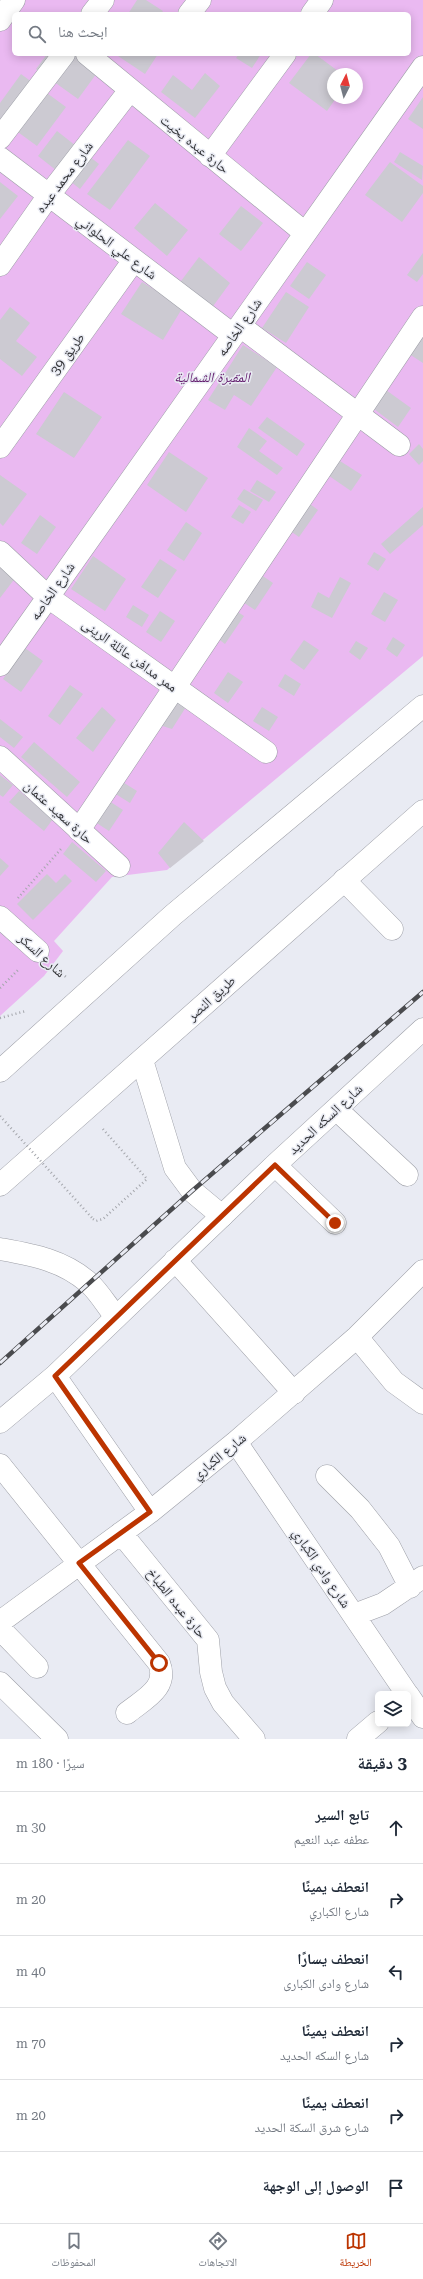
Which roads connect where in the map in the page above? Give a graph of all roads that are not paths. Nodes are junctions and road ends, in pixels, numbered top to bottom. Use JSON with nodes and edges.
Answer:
{"nodes":[{"id":1,"x":14,"y":0,"type":"edge"},
{"id":2,"x":103,"y":0,"type":"edge"},
{"id":3,"x":200,"y":0,"type":"edge"},
{"id":4,"x":322,"y":0,"type":"edge"},
{"id":5,"x":94,"y":12,"type":"edge"},
{"id":6,"x":190,"y":12,"type":"edge"},
{"id":7,"x":313,"y":12,"type":"edge"},
{"id":8,"x":0,"y":20,"type":"edge"},
{"id":9,"x":62,"y":56,"type":"edge"},
{"id":10,"x":89,"y":56,"type":"edge"},
{"id":11,"x":283,"y":56,"type":"edge"},
{"id":12,"x":423,"y":67,"type":"edge"},
{"id":13,"x":130,"y":90,"type":"junction"},
{"id":14,"x":0,"y":138,"type":"edge"},
{"id":15,"x":210,"y":156,"type":"junction"},
{"id":16,"x":0,"y":158,"type":"edge"},
{"id":17,"x":49,"y":195,"type":"junction"},
{"id":18,"x":305,"y":233,"type":"junction"},
{"id":19,"x":134,"y":260,"type":"junction"},
{"id":20,"x":0,"y":265,"type":"edge"},
{"id":21,"x":423,"y":317,"type":"edge"},
{"id":22,"x":236,"y":331,"type":"junction"},
{"id":23,"x":358,"y":414,"type":"junction"},
{"id":24,"x":399,"y":445,"type":"dead end"},
{"id":25,"x":0,"y":447,"type":"edge"},
{"id":26,"x":0,"y":552,"type":"edge"},
{"id":27,"x":48,"y":597,"type":"junction"},
{"id":28,"x":0,"y":665,"type":"edge"},
{"id":29,"x":175,"y":688,"type":"junction"},
{"id":30,"x":423,"y":706,"type":"edge"},
{"id":31,"x":266,"y":752,"type":"dead end"},
{"id":32,"x":0,"y":757,"type":"edge"},
{"id":33,"x":423,"y":811,"type":"edge"},
{"id":34,"x":79,"y":830,"type":"junction"},
{"id":35,"x":119,"y":866,"type":"dead end"},
{"id":36,"x":344,"y":880,"type":"junction"},
{"id":37,"x":0,"y":917,"type":"edge"},
{"id":38,"x":392,"y":929,"type":"dead end"},
{"id":39,"x":38,"y":951,"type":"road end"},
{"id":40,"x":423,"y":1029,"type":"edge"},
{"id":41,"x":142,"y":1060,"type":"junction"},
{"id":42,"x":0,"y":1071,"type":"edge"},
{"id":43,"x":336,"y":1109,"type":"junction"},
{"id":44,"x":275,"y":1165,"type":"junction"},
{"id":45,"x":407,"y":1175,"type":"dead end"},
{"id":46,"x":0,"y":1186,"type":"edge"},
{"id":47,"x":222,"y":1216,"type":"junction"},
{"id":48,"x":335,"y":1223,"type":"dead end"},
{"id":49,"x":0,"y":1249,"type":"edge"},
{"id":50,"x":175,"y":1260,"type":"junction"},
{"id":51,"x":423,"y":1271,"type":"edge"},
{"id":52,"x":116,"y":1317,"type":"junction"},
{"id":53,"x":357,"y":1337,"type":"junction"},
{"id":54,"x":55,"y":1376,"type":"junction"},
{"id":55,"x":294,"y":1393,"type":"junction"},
{"id":56,"x":423,"y":1403,"type":"edge"},
{"id":57,"x":0,"y":1422,"type":"edge"},
{"id":58,"x":236,"y":1442,"type":"junction"},
{"id":59,"x":0,"y":1465,"type":"edge"},
{"id":60,"x":327,"y":1476,"type":"dead end"},
{"id":61,"x":150,"y":1512,"type":"junction"},
{"id":62,"x":121,"y":1533,"type":"junction"},
{"id":63,"x":79,"y":1563,"type":"junction"},
{"id":64,"x":417,"y":1582,"type":"edge"},
{"id":65,"x":354,"y":1615,"type":"junction"},
{"id":66,"x":0,"y":1622,"type":"edge"},
{"id":67,"x":0,"y":1629,"type":"edge"},
{"id":68,"x":37,"y":1667,"type":"dead end"},
{"id":69,"x":0,"y":1683,"type":"edge"},
{"id":70,"x":405,"y":1691,"type":"edge"},
{"id":71,"x":411,"y":1700,"type":"edge"},
{"id":72,"x":127,"y":1713,"type":"dead end"},
{"id":73,"x":423,"y":1717,"type":"edge"},
{"id":74,"x":375,"y":1725,"type":"edge"},
{"id":75,"x":57,"y":1739,"type":"edge"},
{"id":76,"x":254,"y":1739,"type":"edge"},
{"id":77,"x":358,"y":1739,"type":"edge"}],
"edges":[{"from":1,"to":8,"type":"main road"},
{"from":2,"to":5,"type":"main road"},
{"from":3,"to":6,"type":"main road"},
{"from":4,"to":7,"type":"main road"},
{"from":9,"to":14,"type":"main road"},
{"from":10,"to":13,"type":"main road","name":"حارة عبده بخيت"},
{"from":11,"to":15,"type":"main road"},
{"from":12,"to":18,"type":"main road","name":"شارع الخاصه"},
{"from":13,"to":15,"type":"main road","name":"حارة عبده بخيت"},
{"from":13,"to":17,"type":"main road","name":"شارع محمد عبده"},
{"from":15,"to":18,"type":"main road","name":"حارة عبده بخيت"},
{"from":16,"to":17,"type":"main road","name":"شارع علي الحلواني"},
{"from":17,"to":19,"type":"main road","name":"شارع علي الحلواني"},
{"from":17,"to":20,"type":"main road","name":"شارع محمد عبده"},
{"from":18,"to":22,"type":"main road","name":"شارع الخاصه"},
{"from":19,"to":22,"type":"main road","name":"شارع علي الحلواني"},
{"from":19,"to":25,"type":"main road","name":"طريق 39"},
{"from":21,"to":23,"type":"main road"},
{"from":22,"to":23,"type":"main road","name":"شارع علي الحلواني"},
{"from":22,"to":27,"type":"main road","name":"شارع الخاصه"},
{"from":23,"to":24,"type":"main road","name":"شارع علي الحلواني"},
{"from":23,"to":29,"type":"main road"},
{"from":26,"to":27,"type":"main road","name":"ممر مدافن عائلة الرينى"},
{"from":27,"to":28,"type":"main road","name":"شارع الخاصه"},
{"from":27,"to":29,"type":"main road","name":"ممر مدافن عائلة الرينى"},
{"from":29,"to":31,"type":"main road","name":"ممر مدافن عائلة الرينى"},
{"from":29,"to":34,"type":"main road"},
{"from":30,"to":42,"type":"main road"},
{"from":32,"to":34,"type":"main road","name":"حارة سعيد عثمان"},
{"from":33,"to":36,"type":"main road","name":"طريق النصر"},
{"from":34,"to":35,"type":"main road","name":"حارة سعيد عثمان"},
{"from":36,"to":38,"type":"main road"},
{"from":36,"to":41,"type":"main road","name":"طريق النصر"},
{"from":37,"to":39,"type":"main road","name":"شارع السكر"},
{"from":40,"to":43,"type":"main road","name":"شارع السكه الحديد"},
{"from":41,"to":46,"type":"main road","name":"طريق النصر"},
{"from":41,"to":47,"type":"main road"},
{"from":43,"to":44,"type":"main road","name":"شارع السكه الحديد"},
{"from":43,"to":45,"type":"main road"},
{"from":44,"to":47,"type":"main road","name":"شارع السكه الحديد"},
{"from":44,"to":48,"type":"main road"},
{"from":47,"to":50,"type":"main road","name":"شارع السكه الحديد"},
{"from":49,"to":52,"type":"main road"},
{"from":50,"to":52,"type":"main road","name":"شارع السكه الحديد"},
{"from":50,"to":55,"type":"main road"},
{"from":51,"to":53,"type":"main road","name":"شارع الكباري"},
{"from":52,"to":54,"type":"main road","name":"شارع السكه الحديد"},
{"from":53,"to":55,"type":"main road","name":"شارع الكباري"},
{"from":53,"to":56,"type":"main road"},
{"from":54,"to":57,"type":"main road","name":"شارع السكه الحديد"},
{"from":54,"to":61,"type":"main road"},
{"from":55,"to":58,"type":"main road","name":"شارع الكباري"},
{"from":58,"to":61,"type":"main road","name":"شارع الكباري"},
{"from":58,"to":65,"type":"main road","name":"شارع وادي الكباري"},
{"from":59,"to":63,"type":"main road"},
{"from":60,"to":64,"type":"main road"},
{"from":61,"to":62,"type":"main road","name":"شارع الكباري"},
{"from":62,"to":63,"type":"main road","name":"شارع الكباري"},
{"from":62,"to":76,"type":"main road","name":"حارة عبده الطباخ"},
{"from":63,"to":66,"type":"main road","name":"شارع الكباري"},
{"from":63,"to":72,"type":"main road"},
{"from":64,"to":65,"type":"main road"},
{"from":65,"to":70,"type":"main road","name":"شارع وادي الكباري"},
{"from":67,"to":68,"type":"main road"},
{"from":69,"to":75,"type":"main road"},
{"from":71,"to":73,"type":"main road","name":"شارع وادي الكباري"},
{"from":74,"to":77,"type":"main road"}]}
